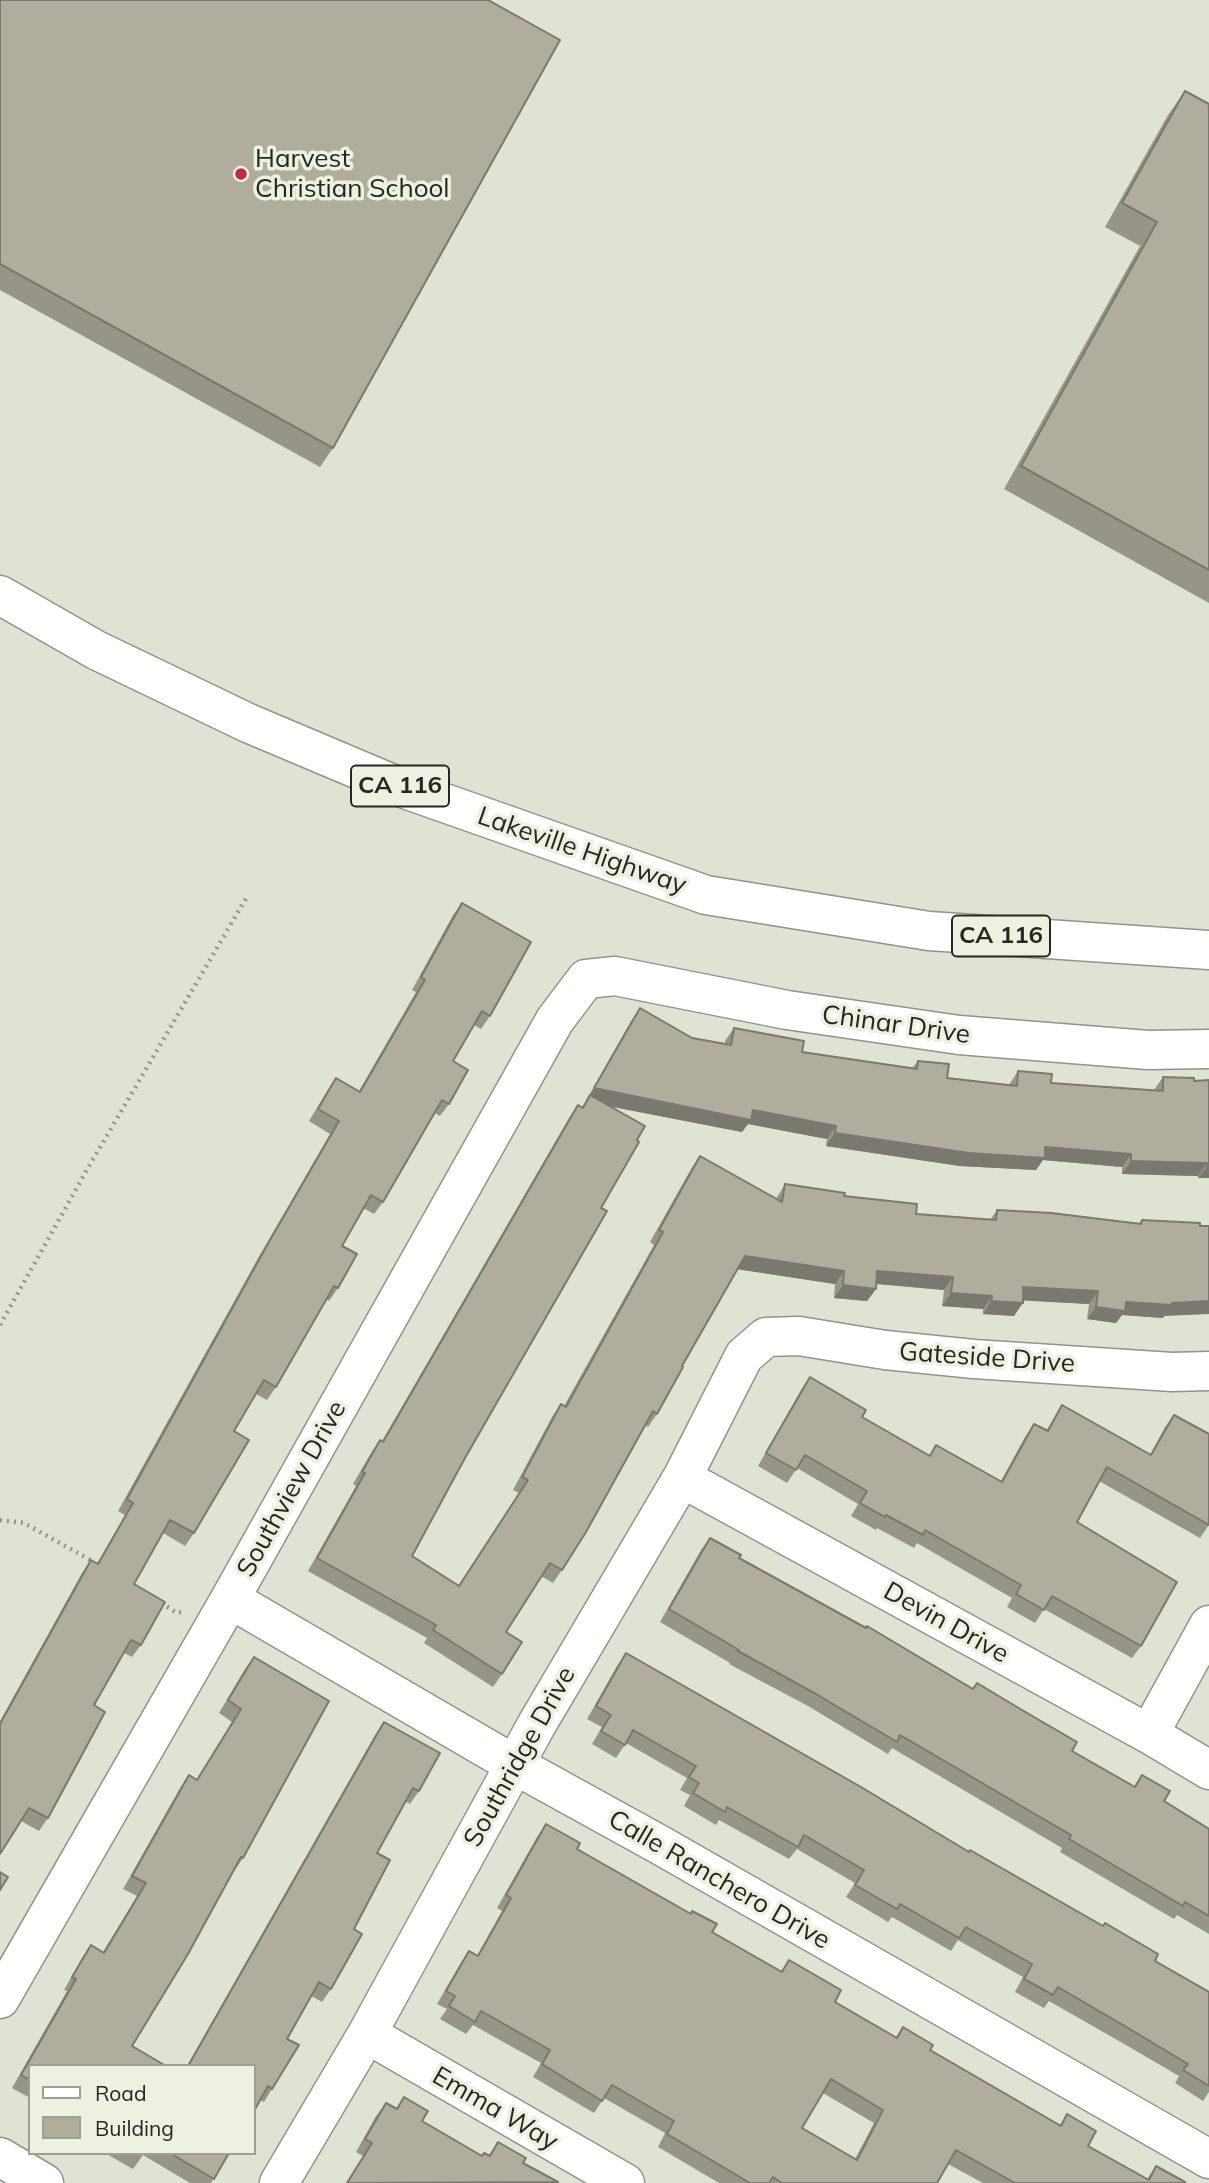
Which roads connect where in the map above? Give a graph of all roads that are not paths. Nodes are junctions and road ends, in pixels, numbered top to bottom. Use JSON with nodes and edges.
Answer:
{"nodes":[{"id":1,"x":0,"y":595,"type":"edge"},
{"id":2,"x":1209,"y":950,"type":"edge"},
{"id":3,"x":586,"y":979,"type":"joint"},
{"id":4,"x":1209,"y":1049,"type":"edge"},
{"id":5,"x":766,"y":1337,"type":"joint"},
{"id":6,"x":1209,"y":1371,"type":"edge"},
{"id":7,"x":681,"y":1478,"type":"junction"},
{"id":8,"x":230,"y":1599,"type":"junction"},
{"id":9,"x":1209,"y":1625,"type":"edge"},
{"id":10,"x":1149,"y":1734,"type":"junction"},
{"id":11,"x":515,"y":1765,"type":"junction"},
{"id":12,"x":1209,"y":1770,"type":"edge"},
{"id":13,"x":0,"y":1999,"type":"edge"},
{"id":14,"x":367,"y":2034,"type":"junction"},
{"id":15,"x":0,"y":2157,"type":"edge"},
{"id":16,"x":1209,"y":2159,"type":"edge"},
{"id":17,"x":44,"y":2183,"type":"edge"},
{"id":18,"x":279,"y":2183,"type":"edge"},
{"id":19,"x":625,"y":2183,"type":"edge"}],
"edges":[{"from":1,"to":2,"type":"street","name":"Lakeville Highway","number":"CA 116"},
{"from":3,"to":4,"type":"street","name":"Chinar Drive"},
{"from":3,"to":8,"type":"street","name":"Southview Drive"},
{"from":5,"to":6,"type":"street","name":"Gateside Drive"},
{"from":5,"to":7,"type":"street","name":"Southridge Drive"},
{"from":7,"to":10,"type":"street","name":"Devin Drive"},
{"from":7,"to":11,"type":"street","name":"Southridge Drive"},
{"from":8,"to":11,"type":"street","name":"Calle Ranchero Drive"},
{"from":8,"to":13,"type":"street","name":"Southview Drive"},
{"from":9,"to":10,"type":"street"},
{"from":10,"to":12,"type":"street","name":"Devin Drive"},
{"from":11,"to":14,"type":"street","name":"Southridge Drive"},
{"from":11,"to":16,"type":"street","name":"Calle Ranchero Drive"},
{"from":14,"to":18,"type":"street","name":"Southridge Drive"},
{"from":14,"to":19,"type":"street","name":"Emma Way"},
{"from":15,"to":17,"type":"street"}]}
